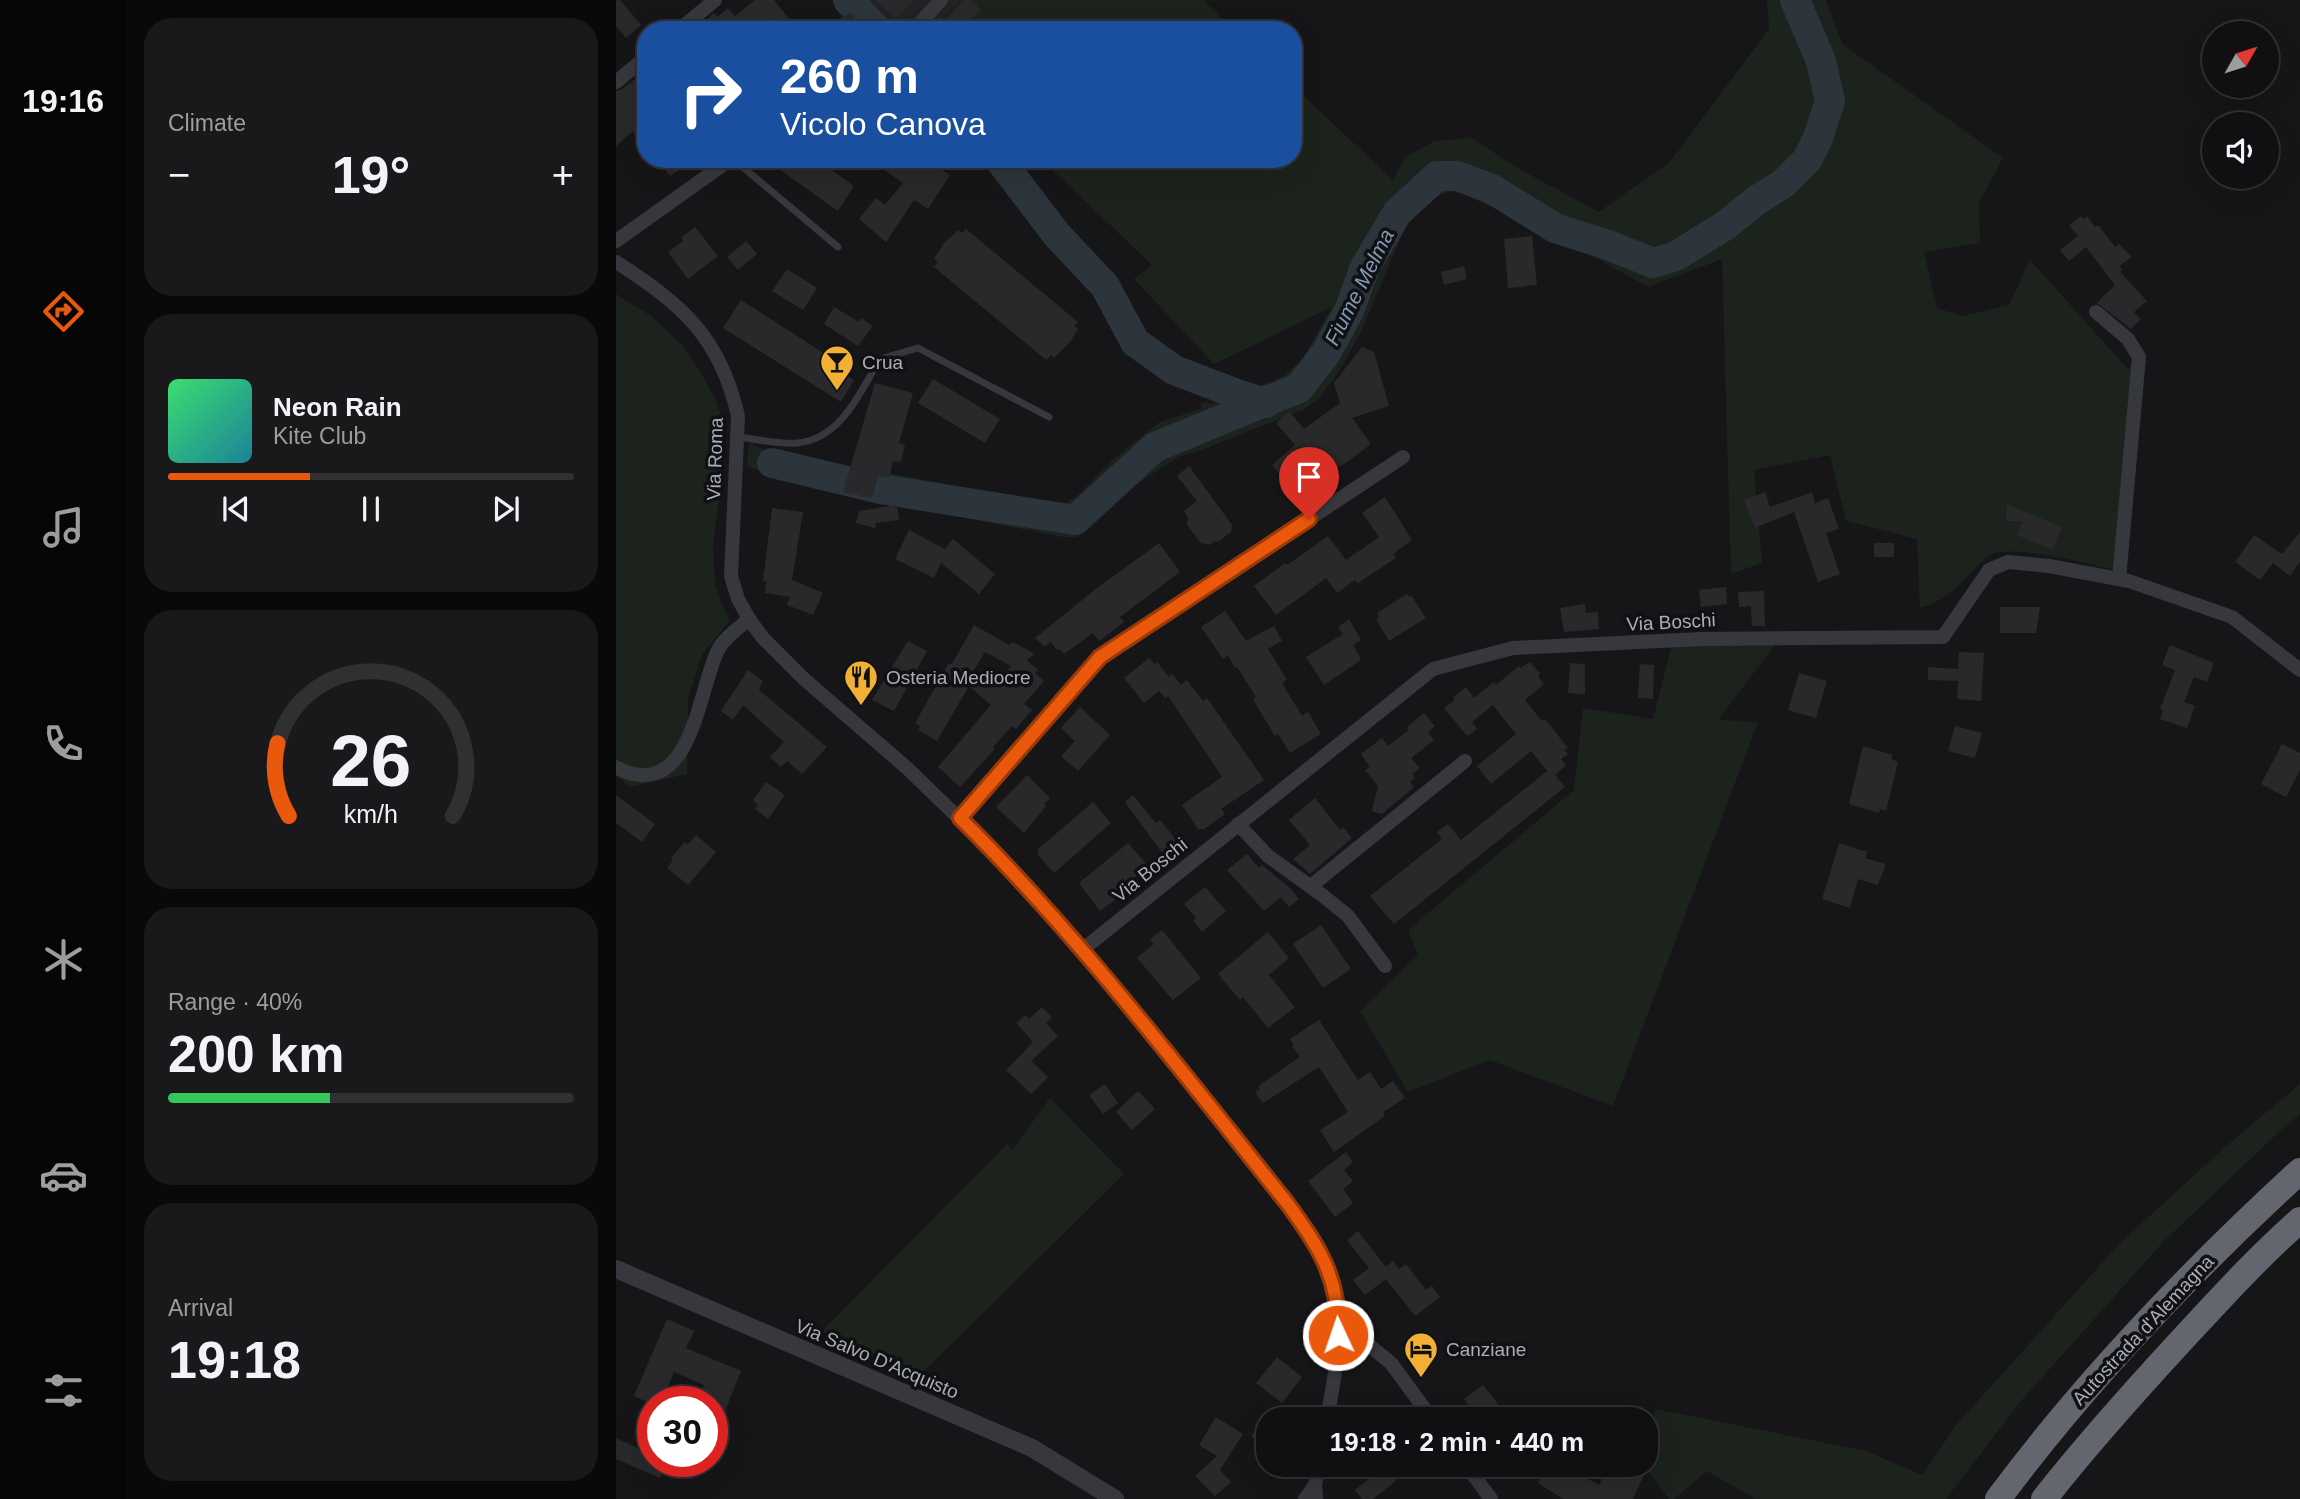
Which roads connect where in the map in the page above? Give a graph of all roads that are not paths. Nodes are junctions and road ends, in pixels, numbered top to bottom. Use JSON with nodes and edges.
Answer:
{"nodes":[{"id":1,"x":715,"y":0,"type":"edge"},
{"id":2,"x":941,"y":0,"type":"edge"},
{"id":3,"x":690,"y":21,"type":"edge"},
{"id":4,"x":922,"y":21,"type":"edge"},
{"id":5,"x":637,"y":64,"type":"edge"},
{"id":6,"x":616,"y":82,"type":"edge"},
{"id":7,"x":719,"y":168,"type":"edge"},
{"id":8,"x":743,"y":168,"type":"edge"},
{"id":9,"x":616,"y":241,"type":"edge"},
{"id":10,"x":838,"y":247,"type":"dead end"},
{"id":11,"x":616,"y":261,"type":"edge"},
{"id":12,"x":2096,"y":312,"type":"dead end"},
{"id":13,"x":1049,"y":417,"type":"dead end"},
{"id":14,"x":738,"y":437,"type":"junction"},
{"id":15,"x":1403,"y":457,"type":"dead end"},
{"id":16,"x":2119,"y":579,"type":"junction"},
{"id":17,"x":749,"y":619,"type":"junction"},
{"id":18,"x":2300,"y":670,"type":"edge"},
{"id":19,"x":1465,"y":761,"type":"dead end"},
{"id":20,"x":616,"y":766,"type":"edge"},
{"id":21,"x":960,"y":818,"type":"junction"},
{"id":22,"x":1238,"y":824,"type":"junction"},
{"id":23,"x":1311,"y":886,"type":"junction"},
{"id":24,"x":1082,"y":950,"type":"junction"},
{"id":25,"x":1385,"y":966,"type":"dead end"},
{"id":26,"x":2300,"y":1171,"type":"edge"},
{"id":27,"x":2300,"y":1220,"type":"edge"},
{"id":28,"x":616,"y":1269,"type":"edge"},
{"id":29,"x":1339,"y":1321,"type":"junction"},
{"id":30,"x":1329,"y":1407,"type":"edge"},
{"id":31,"x":1423,"y":1407,"type":"edge"},
{"id":32,"x":1475,"y":1477,"type":"edge"},
{"id":33,"x":1316,"y":1492,"type":"edge"},
{"id":34,"x":1115,"y":1499,"type":"edge"},
{"id":35,"x":1305,"y":1499,"type":"edge"},
{"id":36,"x":1491,"y":1499,"type":"edge"},
{"id":37,"x":1998,"y":1499,"type":"edge"},
{"id":38,"x":2044,"y":1499,"type":"edge"}],
"edges":[{"from":1,"to":3,"type":"street"},
{"from":2,"to":4,"type":"street"},
{"from":5,"to":6,"type":"street"},
{"from":7,"to":9,"type":"street"},
{"from":8,"to":10,"type":"lane"},
{"from":11,"to":14,"type":"street","name":"Via Roma"},
{"from":12,"to":16,"type":"street"},
{"from":13,"to":14,"type":"lane"},
{"from":14,"to":17,"type":"street","name":"Via Roma"},
{"from":15,"to":21,"type":"street"},
{"from":16,"to":18,"type":"street","name":"Via Boschi"},
{"from":16,"to":22,"type":"street","name":"Via Boschi"},
{"from":17,"to":20,"type":"street"},
{"from":17,"to":21,"type":"street","name":"Via Roma"},
{"from":19,"to":23,"type":"street"},
{"from":21,"to":24,"type":"street","name":"Via Roma"},
{"from":22,"to":23,"type":"street"},
{"from":22,"to":24,"type":"street","name":"Via Boschi"},
{"from":23,"to":25,"type":"street"},
{"from":24,"to":29,"type":"street","name":"Via Roma"},
{"from":26,"to":37,"type":"highway","name":"Autostrada d'Alemagna"},
{"from":27,"to":38,"type":"highway","name":"Autostrada d'Alemagna"},
{"from":28,"to":34,"type":"street","name":"Via Salvo D'Acquisto"},
{"from":29,"to":30,"type":"street","name":"Via Roma"},
{"from":29,"to":31,"type":"street"},
{"from":32,"to":36,"type":"street"},
{"from":33,"to":35,"type":"street"}]}
